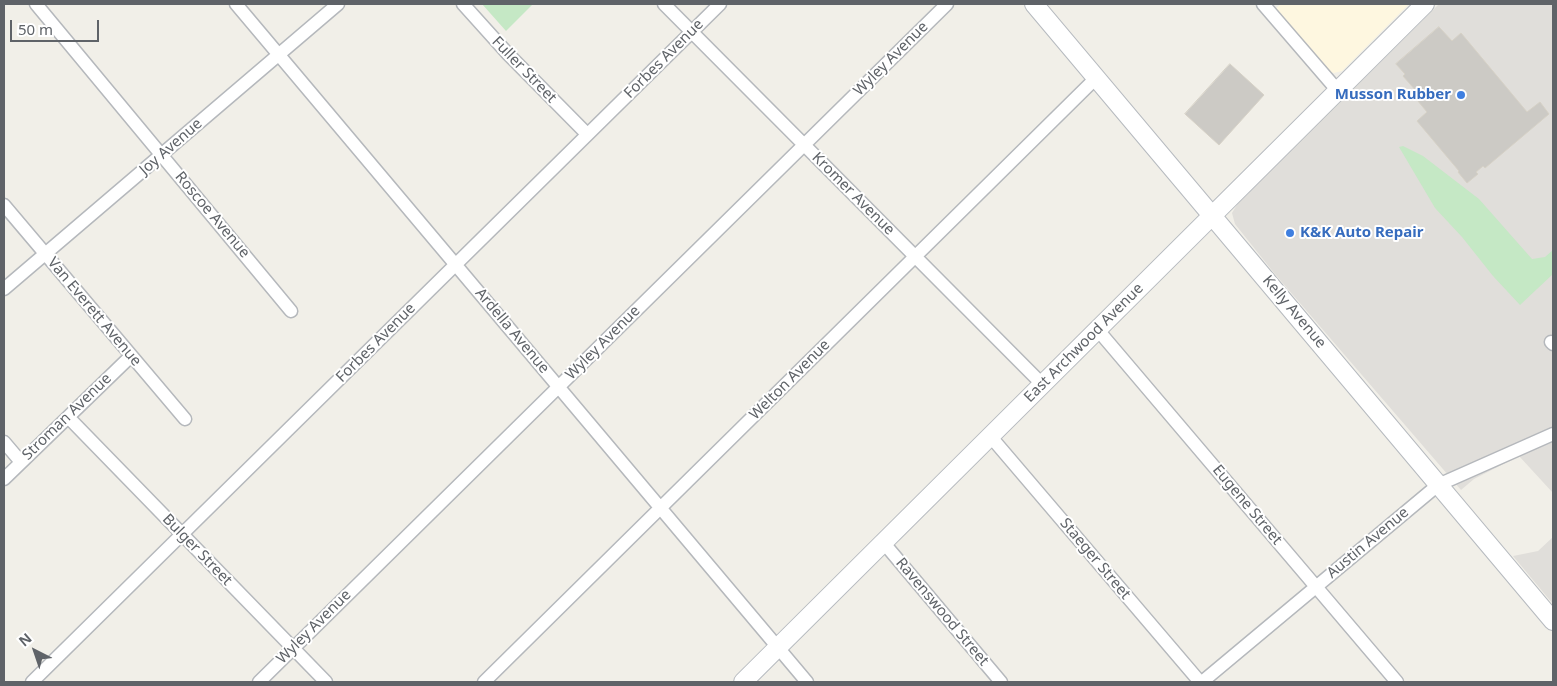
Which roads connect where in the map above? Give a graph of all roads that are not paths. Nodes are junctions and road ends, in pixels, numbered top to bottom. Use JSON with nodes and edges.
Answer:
{"nodes":[{"id":1,"x":36,"y":4,"type":"edge"},
{"id":2,"x":236,"y":4,"type":"edge"},
{"id":3,"x":338,"y":4,"type":"edge"},
{"id":4,"x":464,"y":4,"type":"edge"},
{"id":5,"x":664,"y":4,"type":"edge"},
{"id":6,"x":720,"y":4,"type":"edge"},
{"id":7,"x":947,"y":4,"type":"edge"},
{"id":8,"x":1034,"y":4,"type":"edge"},
{"id":9,"x":1263,"y":4,"type":"edge"},
{"id":10,"x":1425,"y":4,"type":"edge"},
{"id":11,"x":692,"y":32,"type":"junction"},
{"id":12,"x":279,"y":54,"type":"junction"},
{"id":13,"x":1096,"y":78,"type":"junction"},
{"id":14,"x":1338,"y":91,"type":"junction"},
{"id":15,"x":587,"y":134,"type":"junction"},
{"id":16,"x":804,"y":145,"type":"junction"},
{"id":17,"x":161,"y":155,"type":"junction"},
{"id":18,"x":4,"y":205,"type":"edge"},
{"id":19,"x":1212,"y":215,"type":"junction"},
{"id":20,"x":45,"y":254,"type":"junction"},
{"id":21,"x":915,"y":256,"type":"junction"},
{"id":22,"x":456,"y":265,"type":"junction"},
{"id":23,"x":4,"y":289,"type":"edge"},
{"id":24,"x":291,"y":311,"type":"dead end"},
{"id":25,"x":1098,"y":329,"type":"junction"},
{"id":26,"x":131,"y":356,"type":"junction"},
{"id":27,"x":1042,"y":384,"type":"junction"},
{"id":28,"x":559,"y":386,"type":"junction"},
{"id":29,"x":68,"y":417,"type":"junction"},
{"id":30,"x":185,"y":419,"type":"dead end"},
{"id":31,"x":1553,"y":434,"type":"edge"},
{"id":32,"x":991,"y":437,"type":"junction"},
{"id":33,"x":4,"y":442,"type":"edge"},
{"id":34,"x":21,"y":462,"type":"junction"},
{"id":35,"x":4,"y":479,"type":"edge"},
{"id":36,"x":1438,"y":485,"type":"junction"},
{"id":37,"x":661,"y":508,"type":"junction"},
{"id":38,"x":182,"y":534,"type":"junction"},
{"id":39,"x":883,"y":542,"type":"junction"},
{"id":40,"x":1316,"y":587,"type":"junction"},
{"id":41,"x":1553,"y":621,"type":"edge"},
{"id":42,"x":293,"y":648,"type":"junction"},
{"id":43,"x":779,"y":648,"type":"junction"},
{"id":44,"x":32,"y":682,"type":"edge"},
{"id":45,"x":259,"y":682,"type":"edge"},
{"id":46,"x":326,"y":682,"type":"edge"},
{"id":47,"x":484,"y":682,"type":"edge"},
{"id":48,"x":743,"y":682,"type":"edge"},
{"id":49,"x":807,"y":682,"type":"edge"},
{"id":50,"x":1001,"y":682,"type":"edge"},
{"id":51,"x":1201,"y":682,"type":"edge"},
{"id":52,"x":1397,"y":682,"type":"edge"}],
"edges":[{"from":1,"to":17,"type":"street","name":"Roscoe Avenue"},
{"from":2,"to":12,"type":"street","name":"Ardella Avenue"},
{"from":3,"to":12,"type":"street","name":"Joy Avenue"},
{"from":4,"to":15,"type":"street","name":"Fuller Street"},
{"from":5,"to":11,"type":"street","name":"Kromer Avenue"},
{"from":6,"to":11,"type":"street","name":"Forbes Avenue"},
{"from":7,"to":16,"type":"street","name":"Wyley Avenue"},
{"from":8,"to":13,"type":"main road","name":"Kelly Avenue"},
{"from":9,"to":14,"type":"street"},
{"from":10,"to":14,"type":"main road","name":"East Archwood Avenue"},
{"from":11,"to":15,"type":"street","name":"Forbes Avenue"},
{"from":11,"to":16,"type":"street","name":"Kromer Avenue"},
{"from":12,"to":17,"type":"street","name":"Joy Avenue"},
{"from":12,"to":22,"type":"street","name":"Ardella Avenue"},
{"from":13,"to":19,"type":"main road","name":"Kelly Avenue"},
{"from":13,"to":21,"type":"street","name":"Welton Avenue"},
{"from":14,"to":19,"type":"main road","name":"East Archwood Avenue"},
{"from":15,"to":22,"type":"street","name":"Forbes Avenue"},
{"from":16,"to":21,"type":"street","name":"Kromer Avenue"},
{"from":16,"to":28,"type":"street","name":"Wyley Avenue"},
{"from":17,"to":20,"type":"street","name":"Joy Avenue"},
{"from":17,"to":24,"type":"street","name":"Roscoe Avenue"},
{"from":18,"to":20,"type":"street","name":"Van Everett Avenue"},
{"from":19,"to":25,"type":"main road","name":"East Archwood Avenue"},
{"from":19,"to":36,"type":"main road","name":"Kelly Avenue"},
{"from":20,"to":23,"type":"street","name":"Joy Avenue"},
{"from":20,"to":26,"type":"street","name":"Van Everett Avenue"},
{"from":21,"to":27,"type":"street","name":"Kromer Avenue"},
{"from":21,"to":37,"type":"street","name":"Welton Avenue"},
{"from":22,"to":28,"type":"street","name":"Ardella Avenue"},
{"from":22,"to":38,"type":"street","name":"Forbes Avenue"},
{"from":25,"to":27,"type":"main road","name":"East Archwood Avenue"},
{"from":25,"to":40,"type":"street","name":"Eugene Street"},
{"from":26,"to":29,"type":"street","name":"Stroman Avenue"},
{"from":26,"to":30,"type":"street","name":"Van Everett Avenue"},
{"from":27,"to":32,"type":"main road","name":"East Archwood Avenue"},
{"from":28,"to":37,"type":"street","name":"Ardella Avenue"},
{"from":28,"to":42,"type":"street","name":"Wyley Avenue"},
{"from":29,"to":34,"type":"street","name":"Stroman Avenue"},
{"from":29,"to":38,"type":"street","name":"Bulger Street"},
{"from":31,"to":36,"type":"street","name":"Austin Avenue"},
{"from":32,"to":39,"type":"main road","name":"East Archwood Avenue"},
{"from":32,"to":51,"type":"street","name":"Staeger Street"},
{"from":33,"to":34,"type":"street"},
{"from":34,"to":35,"type":"street","name":"Stroman Avenue"},
{"from":36,"to":40,"type":"street","name":"Austin Avenue"},
{"from":36,"to":41,"type":"main road","name":"Kelly Avenue"},
{"from":37,"to":43,"type":"street","name":"Ardella Avenue"},
{"from":37,"to":47,"type":"street","name":"Welton Avenue"},
{"from":38,"to":42,"type":"street","name":"Bulger Street"},
{"from":38,"to":44,"type":"street","name":"Forbes Avenue"},
{"from":39,"to":43,"type":"main road","name":"East Archwood Avenue"},
{"from":39,"to":50,"type":"street","name":"Ravenswood Street"},
{"from":40,"to":51,"type":"street","name":"Austin Avenue"},
{"from":40,"to":52,"type":"street","name":"Eugene Street"},
{"from":42,"to":45,"type":"street","name":"Wyley Avenue"},
{"from":42,"to":46,"type":"street","name":"Bulger Street"},
{"from":43,"to":48,"type":"main road","name":"East Archwood Avenue"},
{"from":43,"to":49,"type":"street","name":"Ardella Avenue"}]}
